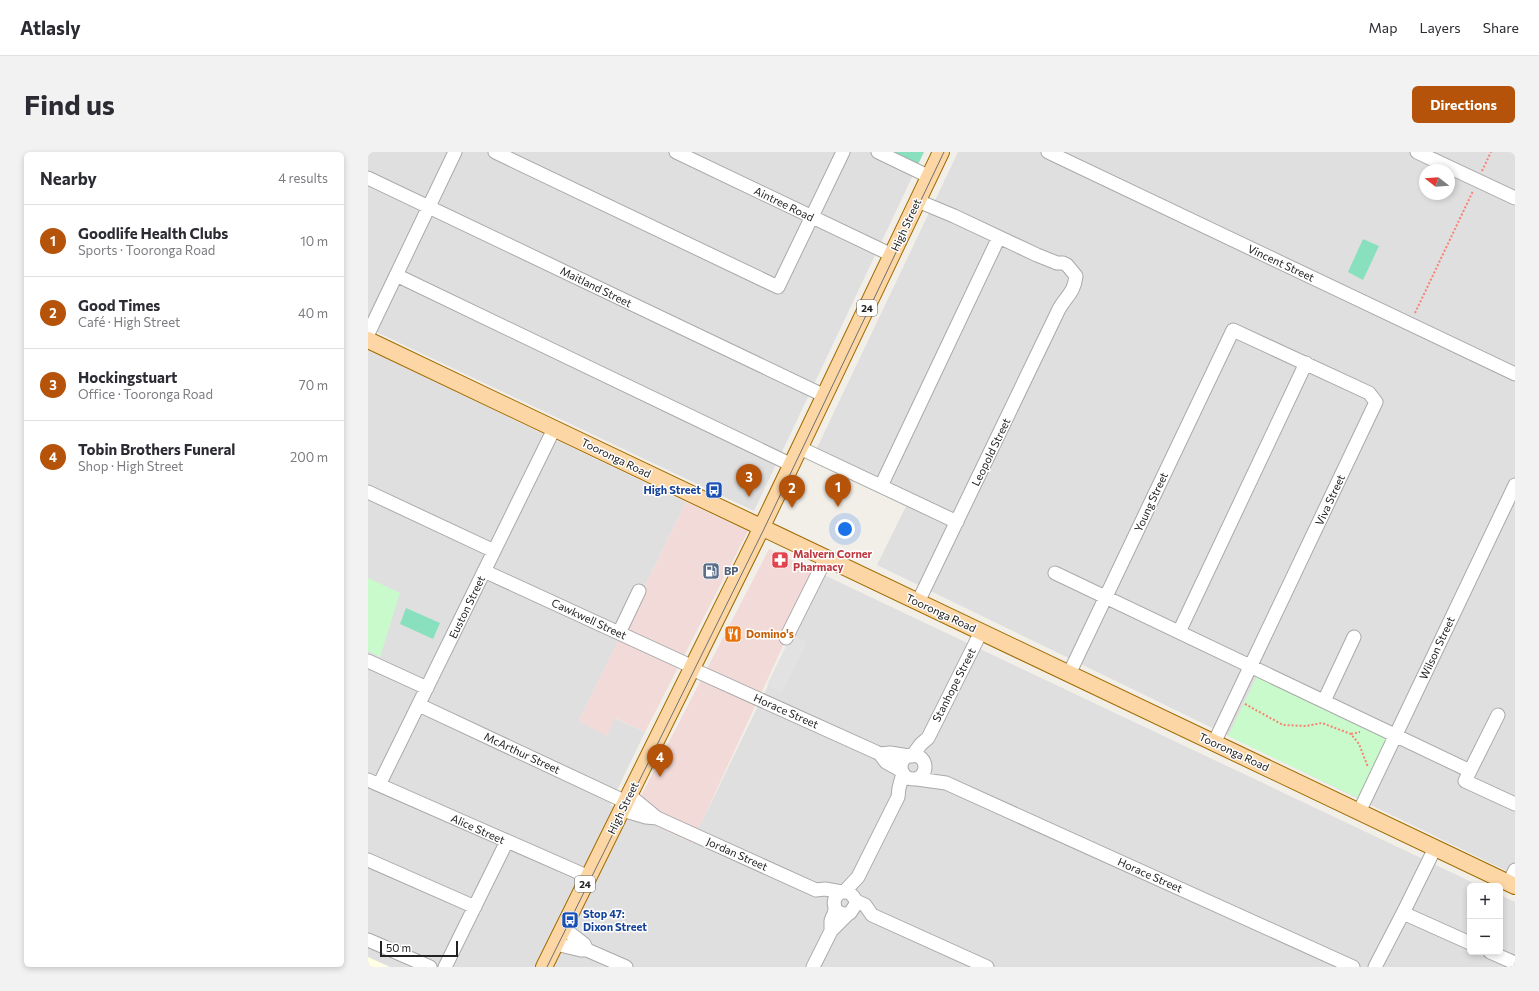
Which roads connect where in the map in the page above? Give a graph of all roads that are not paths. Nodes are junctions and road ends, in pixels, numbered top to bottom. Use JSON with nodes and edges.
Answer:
{"nodes":[{"id":1,"x":455,"y":152,"type":"edge"},
{"id":2,"x":495,"y":152,"type":"edge"},
{"id":3,"x":676,"y":152,"type":"edge"},
{"id":4,"x":843,"y":152,"type":"edge"},
{"id":5,"x":878,"y":152,"type":"edge"},
{"id":6,"x":941,"y":152,"type":"edge"},
{"id":7,"x":1048,"y":152,"type":"edge"},
{"id":8,"x":1418,"y":152,"type":"edge"},
{"id":9,"x":930,"y":177,"type":"junction"},
{"id":10,"x":368,"y":178,"type":"edge"},
{"id":11,"x":1515,"y":198,"type":"edge"},
{"id":12,"x":918,"y":201,"type":"junction"},
{"id":13,"x":429,"y":207,"type":"junction"},
{"id":14,"x":812,"y":217,"type":"junction"},
{"id":15,"x":999,"y":237,"type":"junction"},
{"id":16,"x":892,"y":255,"type":"junction"},
{"id":17,"x":396,"y":275,"type":"junction"},
{"id":18,"x":1233,"y":330,"type":"joint"},
{"id":19,"x":368,"y":334,"type":"edge"},
{"id":20,"x":368,"y":340,"type":"edge"},
{"id":21,"x":1306,"y":363,"type":"junction"},
{"id":22,"x":1515,"y":374,"type":"edge"},
{"id":23,"x":824,"y":396,"type":"junction"},
{"id":24,"x":554,"y":429,"type":"junction"},
{"id":25,"x":800,"y":448,"type":"junction"},
{"id":26,"x":792,"y":465,"type":"junction"},
{"id":27,"x":1515,"y":485,"type":"edge"},
{"id":28,"x":881,"y":486,"type":"junction"},
{"id":29,"x":368,"y":492,"type":"edge"},
{"id":30,"x":957,"y":522,"type":"junction"},
{"id":31,"x":762,"y":528,"type":"junction"},
{"id":32,"x":494,"y":551,"type":"junction"},
{"id":33,"x":826,"y":558,"type":"junction"},
{"id":34,"x":484,"y":571,"type":"junction"},
{"id":35,"x":1055,"y":573,"type":"dead end"},
{"id":36,"x":639,"y":591,"type":"dead end"},
{"id":37,"x":1106,"y":597,"type":"junction"},
{"id":38,"x":918,"y":602,"type":"junction"},
{"id":39,"x":981,"y":632,"type":"junction"},
{"id":40,"x":1179,"y":632,"type":"junction"},
{"id":41,"x":619,"y":633,"type":"junction"},
{"id":42,"x":1354,"y":637,"type":"dead end"},
{"id":43,"x":786,"y":638,"type":"dead end"},
{"id":44,"x":368,"y":661,"type":"edge"},
{"id":45,"x":1251,"y":666,"type":"junction"},
{"id":46,"x":692,"y":668,"type":"junction"},
{"id":47,"x":1069,"y":674,"type":"junction"},
{"id":48,"x":427,"y":688,"type":"junction"},
{"id":49,"x":1324,"y":701,"type":"junction"},
{"id":50,"x":419,"y":705,"type":"junction"},
{"id":51,"x":1498,"y":715,"type":"dead end"},
{"id":52,"x":1396,"y":736,"type":"junction"},
{"id":53,"x":1214,"y":743,"type":"junction"},
{"id":54,"x":880,"y":754,"type":"junction"},
{"id":55,"x":917,"y":760,"type":"junction"},
{"id":56,"x":1470,"y":771,"type":"junction"},
{"id":57,"x":909,"y":776,"type":"junction"},
{"id":58,"x":374,"y":783,"type":"edge"},
{"id":59,"x":946,"y":783,"type":"junction"},
{"id":60,"x":626,"y":802,"type":"junction"},
{"id":61,"x":1515,"y":804,"type":"edge"},
{"id":62,"x":1359,"y":812,"type":"junction"},
{"id":63,"x":507,"y":841,"type":"junction"},
{"id":64,"x":1435,"y":848,"type":"junction"},
{"id":65,"x":368,"y":860,"type":"edge"},
{"id":66,"x":589,"y":877,"type":"junction"},
{"id":67,"x":1513,"y":879,"type":"edge"},
{"id":68,"x":816,"y":890,"type":"junction"},
{"id":69,"x":849,"y":902,"type":"junction"},
{"id":70,"x":475,"y":907,"type":"junction"},
{"id":71,"x":835,"y":907,"type":"junction"},
{"id":72,"x":1403,"y":913,"type":"junction"},
{"id":73,"x":563,"y":928,"type":"junction"},
{"id":74,"x":831,"y":931,"type":"junction"},
{"id":75,"x":368,"y":940,"type":"edge"},
{"id":76,"x":1467,"y":942,"type":"edge"},
{"id":77,"x":556,"y":944,"type":"junction"},
{"id":78,"x":587,"y":950,"type":"junction"},
{"id":79,"x":1497,"y":955,"type":"edge"},
{"id":80,"x":1515,"y":963,"type":"edge"},
{"id":81,"x":430,"y":967,"type":"edge"},
{"id":82,"x":445,"y":967,"type":"edge"},
{"id":83,"x":544,"y":967,"type":"edge"},
{"id":84,"x":626,"y":967,"type":"edge"},
{"id":85,"x":813,"y":967,"type":"edge"},
{"id":86,"x":987,"y":967,"type":"edge"},
{"id":87,"x":1353,"y":967,"type":"edge"},
{"id":88,"x":1375,"y":967,"type":"edge"}],
"edges":[{"from":1,"to":13,"type":"street"},
{"from":2,"to":14,"type":"street"},
{"from":3,"to":14,"type":"street","name":"Aintree Road"},
{"from":4,"to":14,"type":"street"},
{"from":5,"to":9,"type":"street"},
{"from":6,"to":9,"type":"main road","name":"High Street","number":"24"},
{"from":7,"to":22,"type":"street","name":"Vincent Street"},
{"from":8,"to":11,"type":"street"},
{"from":9,"to":12,"type":"main road","name":"High Street","number":"24"},
{"from":10,"to":13,"type":"street","name":"Maitland Street"},
{"from":12,"to":15,"type":"street","name":"Leopold Street"},
{"from":12,"to":16,"type":"main road","name":"High Street","number":"24"},
{"from":13,"to":17,"type":"street"},
{"from":13,"to":23,"type":"street","name":"Maitland Street"},
{"from":14,"to":16,"type":"street","name":"Aintree Road"},
{"from":15,"to":28,"type":"street"},
{"from":15,"to":30,"type":"street","name":"Leopold Street"},
{"from":16,"to":23,"type":"main road","name":"High Street","number":"24"},
{"from":17,"to":19,"type":"street"},
{"from":17,"to":26,"type":"street"},
{"from":18,"to":21,"type":"street","name":"Viva Street"},
{"from":18,"to":37,"type":"street","name":"Young Street"},
{"from":20,"to":24,"type":"main road","name":"Tooronga Road"},
{"from":21,"to":40,"type":"street"},
{"from":21,"to":45,"type":"street","name":"Viva Street"},
{"from":23,"to":25,"type":"main road","name":"High Street","number":"24"},
{"from":24,"to":31,"type":"main road","name":"Tooronga Road"},
{"from":24,"to":32,"type":"street","name":"Euston Street"},
{"from":25,"to":26,"type":"main road","name":"High Street","number":"24"},
{"from":25,"to":28,"type":"street"},
{"from":26,"to":31,"type":"main road","name":"High Street","number":"24"},
{"from":27,"to":52,"type":"street","name":"Wilson Street"},
{"from":28,"to":30,"type":"street"},
{"from":29,"to":32,"type":"street"},
{"from":30,"to":38,"type":"street","name":"Leopold Street"},
{"from":31,"to":33,"type":"main road","name":"Tooronga Road"},
{"from":31,"to":46,"type":"main road","name":"High Street","number":"24"},
{"from":32,"to":34,"type":"street","name":"Euston Street"},
{"from":33,"to":38,"type":"main road","name":"Tooronga Road"},
{"from":33,"to":43,"type":"street"},
{"from":34,"to":41,"type":"street","name":"Cawkwell Street"},
{"from":34,"to":48,"type":"street","name":"Euston Street"},
{"from":35,"to":37,"type":"street"},
{"from":36,"to":41,"type":"street"},
{"from":37,"to":40,"type":"street"},
{"from":37,"to":47,"type":"street","name":"Young Street"},
{"from":38,"to":39,"type":"main road","name":"Tooronga Road"},
{"from":39,"to":47,"type":"main road","name":"Tooronga Road"},
{"from":39,"to":55,"type":"street","name":"Stanhope Street"},
{"from":40,"to":45,"type":"street"},
{"from":41,"to":46,"type":"street","name":"Cawkwell Street"},
{"from":42,"to":49,"type":"street"},
{"from":44,"to":48,"type":"street"},
{"from":45,"to":49,"type":"street"},
{"from":45,"to":53,"type":"street","name":"Viva Street"},
{"from":46,"to":54,"type":"street","name":"Horace Street"},
{"from":46,"to":60,"type":"main road","name":"High Street","number":"24"},
{"from":47,"to":53,"type":"main road","name":"Tooronga Road"},
{"from":48,"to":50,"type":"street","name":"Euston Street"},
{"from":49,"to":52,"type":"street"},
{"from":50,"to":58,"type":"street","name":"Euston Street"},
{"from":50,"to":60,"type":"street","name":"McArthur Street"},
{"from":51,"to":56,"type":"street"},
{"from":52,"to":56,"type":"street"},
{"from":52,"to":62,"type":"street","name":"Wilson Street"},
{"from":53,"to":62,"type":"main road","name":"Tooronga Road"},
{"from":54,"to":55,"type":"street","name":"Horace Street"},
{"from":54,"to":57,"type":"street","name":"Horace Street"},
{"from":55,"to":57,"type":"street"},
{"from":55,"to":57,"type":"street"},
{"from":55,"to":59,"type":"street","name":"Horace Street"},
{"from":56,"to":61,"type":"street"},
{"from":57,"to":59,"type":"street","name":"Horace Street"},
{"from":57,"to":69,"type":"street"},
{"from":58,"to":63,"type":"street","name":"Alice Street"},
{"from":59,"to":87,"type":"street","name":"Horace Street"},
{"from":60,"to":66,"type":"main road","name":"High Street","number":"24"},
{"from":60,"to":68,"type":"street","name":"Jordan Street"},
{"from":62,"to":64,"type":"main road","name":"Tooronga Road"},
{"from":63,"to":66,"type":"street","name":"Alice Street"},
{"from":63,"to":70,"type":"street"},
{"from":64,"to":67,"type":"main road","name":"Tooronga Road"},
{"from":64,"to":72,"type":"street"},
{"from":65,"to":70,"type":"street"},
{"from":66,"to":73,"type":"main road","name":"High Street","number":"24"},
{"from":68,"to":69,"type":"street","name":"Jordan Street"},
{"from":68,"to":71,"type":"street","name":"Jordan Street"},
{"from":69,"to":71,"type":"street"},
{"from":69,"to":74,"type":"street"},
{"from":69,"to":86,"type":"street"},
{"from":70,"to":82,"type":"street"},
{"from":71,"to":74,"type":"street"},
{"from":72,"to":76,"type":"street"},
{"from":72,"to":88,"type":"street"},
{"from":73,"to":77,"type":"main road","name":"High Street","number":"24"},
{"from":73,"to":78,"type":"street"},
{"from":74,"to":85,"type":"street"},
{"from":75,"to":81,"type":"street"},
{"from":77,"to":78,"type":"street"},
{"from":77,"to":83,"type":"main road","name":"High Street","number":"24"},
{"from":78,"to":84,"type":"street"},
{"from":79,"to":80,"type":"street"}]}
